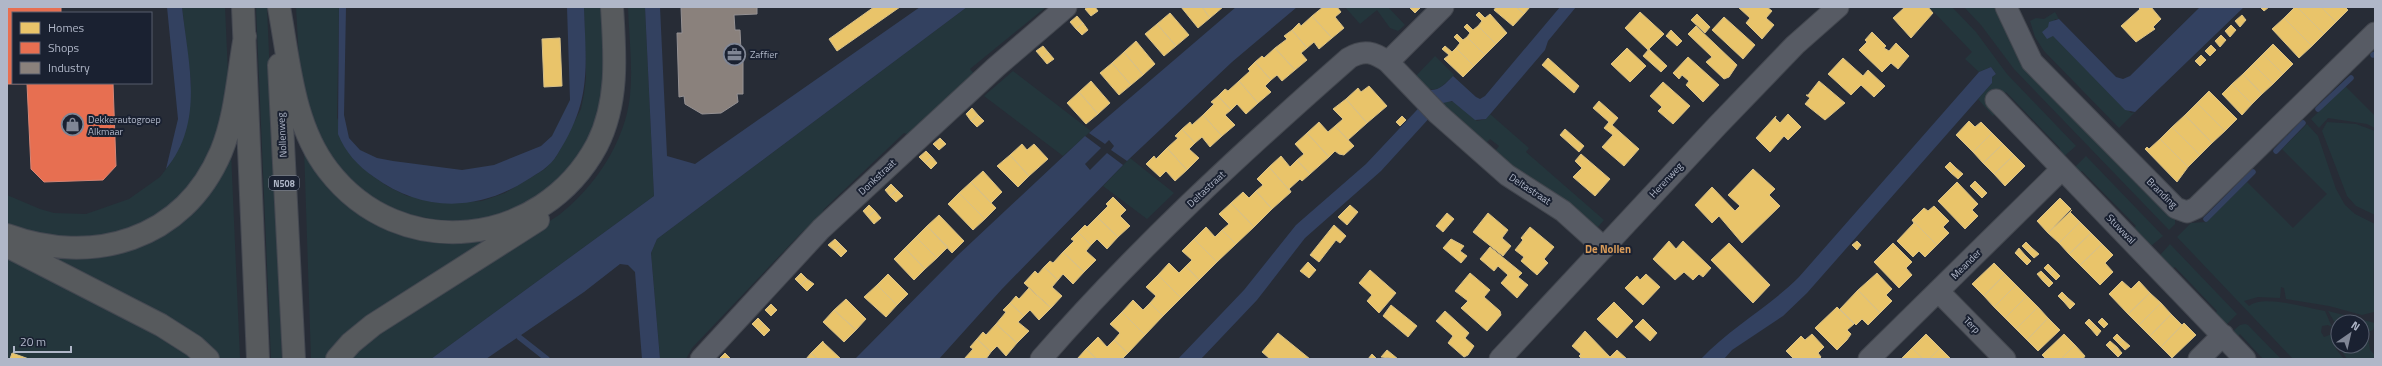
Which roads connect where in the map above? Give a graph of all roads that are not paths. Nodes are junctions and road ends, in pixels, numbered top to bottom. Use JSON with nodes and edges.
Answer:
{"nodes":[{"id":1,"x":243,"y":7,"type":"edge"},
{"id":2,"x":279,"y":7,"type":"edge"},
{"id":3,"x":612,"y":7,"type":"edge"},
{"id":4,"x":621,"y":7,"type":"edge"},
{"id":5,"x":1066,"y":7,"type":"edge"},
{"id":6,"x":1443,"y":7,"type":"edge"},
{"id":7,"x":1838,"y":7,"type":"edge"},
{"id":8,"x":2006,"y":7,"type":"edge"},
{"id":9,"x":2375,"y":33,"type":"edge"},
{"id":10,"x":245,"y":36,"type":"junction"},
{"id":11,"x":1388,"y":62,"type":"junction"},
{"id":12,"x":1996,"y":100,"type":"dead end"},
{"id":13,"x":2062,"y":169,"type":"junction"},
{"id":14,"x":7,"y":235,"type":"edge"},
{"id":15,"x":7,"y":246,"type":"edge"},
{"id":16,"x":1604,"y":248,"type":"junction"},
{"id":17,"x":1938,"y":291,"type":"junction"},
{"id":18,"x":2222,"y":336,"type":"junction"},
{"id":19,"x":208,"y":359,"type":"edge"},
{"id":20,"x":258,"y":359,"type":"edge"},
{"id":21,"x":294,"y":359,"type":"edge"},
{"id":22,"x":337,"y":359,"type":"edge"},
{"id":23,"x":701,"y":359,"type":"edge"},
{"id":24,"x":1041,"y":359,"type":"edge"},
{"id":25,"x":1500,"y":359,"type":"edge"},
{"id":26,"x":1869,"y":359,"type":"edge"},
{"id":27,"x":2005,"y":359,"type":"edge"},
{"id":28,"x":2198,"y":359,"type":"edge"},
{"id":29,"x":2245,"y":359,"type":"edge"}],
"edges":[{"from":1,"to":10,"type":"highway"},
{"from":2,"to":3,"type":"highway"},
{"from":2,"to":21,"type":"highway","name":"Nollenweg","number":"N508"},
{"from":4,"to":22,"type":"highway"},
{"from":5,"to":23,"type":"street","name":"Donkstraat"},
{"from":6,"to":11,"type":"street"},
{"from":7,"to":16,"type":"street","name":"Herenweg"},
{"from":8,"to":9,"type":"street","name":"Branding"},
{"from":10,"to":14,"type":"highway"},
{"from":10,"to":20,"type":"highway"},
{"from":11,"to":16,"type":"street","name":"Deltastraat"},
{"from":11,"to":24,"type":"street","name":"Deltastraat"},
{"from":12,"to":13,"type":"street","name":"Stuwwal"},
{"from":13,"to":17,"type":"street","name":"Meander"},
{"from":13,"to":18,"type":"street","name":"Stuwwal"},
{"from":15,"to":19,"type":"highway"},
{"from":16,"to":25,"type":"street","name":"Herenweg"},
{"from":17,"to":26,"type":"street","name":"Meander"},
{"from":17,"to":27,"type":"street","name":"Terp"},
{"from":18,"to":28,"type":"street"},
{"from":18,"to":29,"type":"street","name":"Stuwwal"}]}
